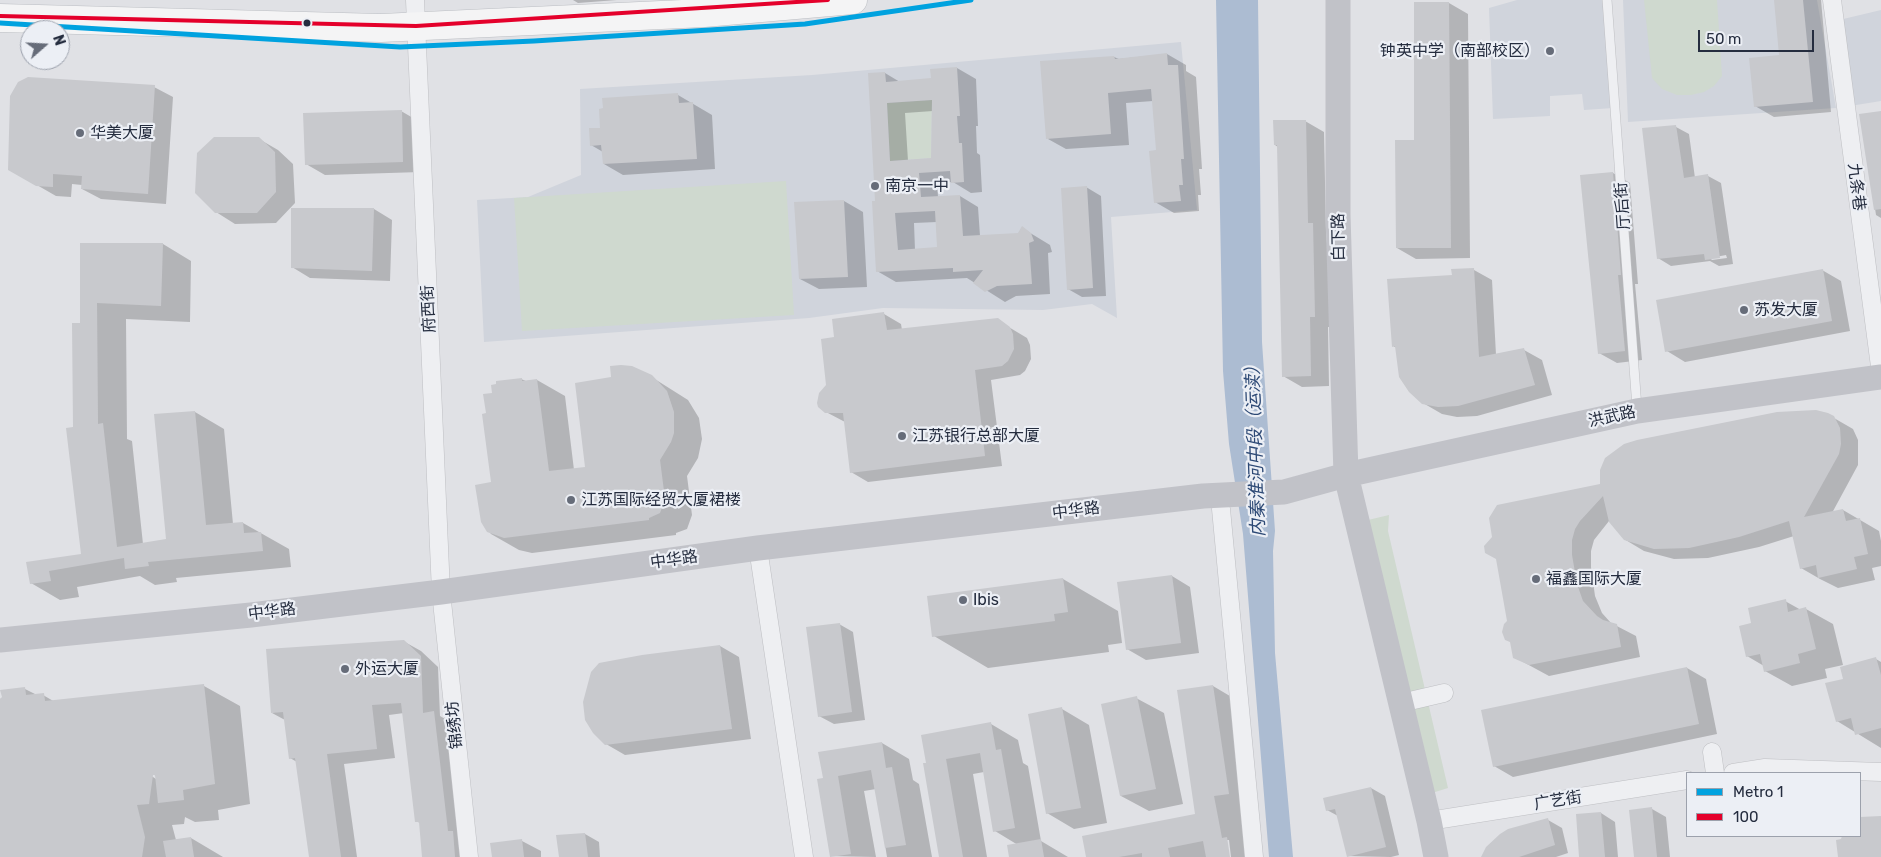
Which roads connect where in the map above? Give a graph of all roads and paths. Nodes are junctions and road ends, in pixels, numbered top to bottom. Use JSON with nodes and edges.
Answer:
{"nodes":[{"id":1,"x":415,"y":0,"type":"edge"},
{"id":2,"x":853,"y":0,"type":"edge"},
{"id":3,"x":1338,"y":0,"type":"edge"},
{"id":4,"x":1607,"y":0,"type":"edge"},
{"id":5,"x":1832,"y":0,"type":"edge"},
{"id":6,"x":0,"y":18,"type":"edge"},
{"id":7,"x":140,"y":23,"type":"joint"},
{"id":8,"x":416,"y":26,"type":"junction"},
{"id":9,"x":381,"y":28,"type":"joint"},
{"id":10,"x":1881,"y":375,"type":"edge"},
{"id":11,"x":1637,"y":411,"type":"junction"},
{"id":12,"x":1346,"y":475,"type":"junction"},
{"id":13,"x":1212,"y":502,"type":"junction"},
{"id":14,"x":758,"y":548,"type":"junction"},
{"id":15,"x":441,"y":592,"type":"junction"},
{"id":16,"x":0,"y":640,"type":"edge"},
{"id":17,"x":1444,"y":693,"type":"dead end"},
{"id":18,"x":1400,"y":702,"type":"junction"},
{"id":19,"x":1712,"y":752,"type":"dead end"},
{"id":20,"x":1715,"y":772,"type":"edge"},
{"id":21,"x":1739,"y":772,"type":"edge"},
{"id":22,"x":1881,"y":772,"type":"edge"},
{"id":23,"x":1686,"y":780,"type":"edge"},
{"id":24,"x":1429,"y":821,"type":"junction"},
{"id":25,"x":469,"y":857,"type":"edge"},
{"id":26,"x":804,"y":857,"type":"edge"},
{"id":27,"x":1254,"y":857,"type":"edge"},
{"id":28,"x":1436,"y":857,"type":"edge"}],
"edges":[{"from":1,"to":8,"type":"street","name":"府西街"},
{"from":2,"to":8,"type":"lane"},
{"from":3,"to":12,"type":"main road","name":"白下路"},
{"from":4,"to":11,"type":"lane","name":"厅后街"},
{"from":5,"to":10,"type":"street","name":"九条巷"},
{"from":6,"to":7,"type":"lane"},
{"from":7,"to":9,"type":"main road"},
{"from":8,"to":9,"type":"lane"},
{"from":8,"to":15,"type":"street","name":"府西街"},
{"from":10,"to":11,"type":"main road","name":"洪武路"},
{"from":11,"to":12,"type":"main road","name":"洪武路"},
{"from":12,"to":13,"type":"main road","name":"中华路"},
{"from":12,"to":18,"type":"main road","name":"白下路"},
{"from":13,"to":14,"type":"main road","name":"中华路"},
{"from":13,"to":27,"type":"street"},
{"from":14,"to":15,"type":"main road","name":"中华路"},
{"from":14,"to":26,"type":"street"},
{"from":15,"to":16,"type":"main road","name":"中华路"},
{"from":15,"to":25,"type":"street","name":"锦绣坊"},
{"from":17,"to":18,"type":"street"},
{"from":18,"to":24,"type":"main road","name":"白下路"},
{"from":19,"to":20,"type":"street"},
{"from":21,"to":22,"type":"street"},
{"from":23,"to":24,"type":"street","name":"广艺街"},
{"from":24,"to":28,"type":"main road"}]}
